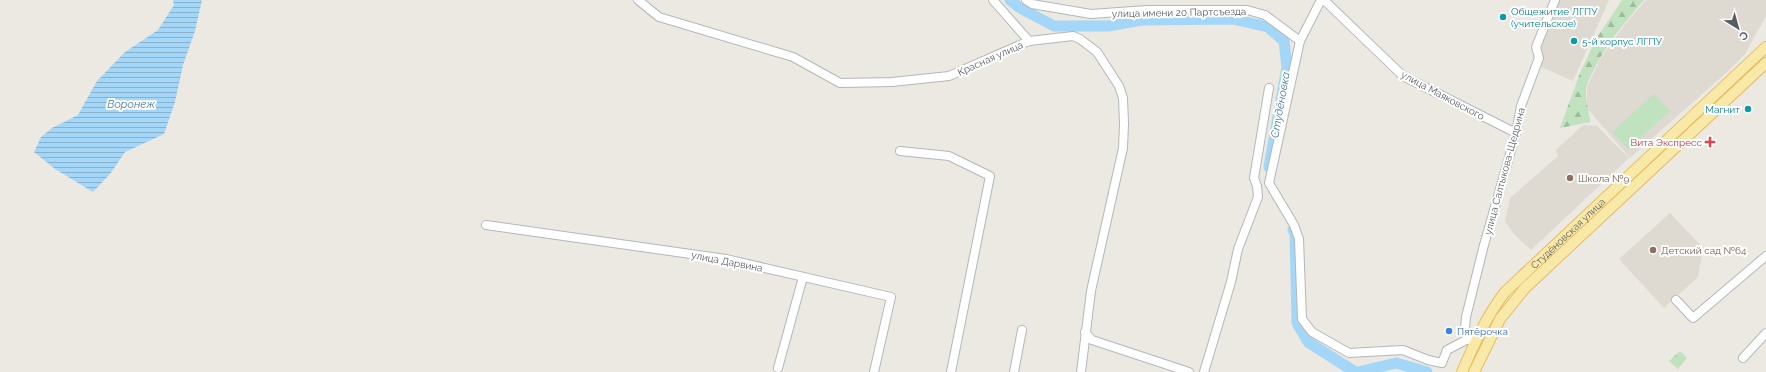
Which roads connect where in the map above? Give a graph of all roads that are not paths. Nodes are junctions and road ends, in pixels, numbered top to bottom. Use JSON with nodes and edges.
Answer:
{"nodes":[{"id":1,"x":638,"y":0,"type":"edge"},
{"id":2,"x":992,"y":0,"type":"edge"},
{"id":3,"x":1026,"y":0,"type":"edge"},
{"id":4,"x":1321,"y":0,"type":"edge"},
{"id":5,"x":1324,"y":0,"type":"edge"},
{"id":6,"x":1555,"y":0,"type":"edge"},
{"id":7,"x":1029,"y":41,"type":"junction"},
{"id":8,"x":1300,"y":41,"type":"junction"},
{"id":9,"x":1766,"y":47,"type":"edge"},
{"id":10,"x":1766,"y":63,"type":"edge"},
{"id":11,"x":1268,"y":88,"type":"dead end"},
{"id":12,"x":1516,"y":133,"type":"junction"},
{"id":13,"x":900,"y":151,"type":"dead end"},
{"id":14,"x":486,"y":226,"type":"dead end"},
{"id":15,"x":1766,"y":256,"type":"edge"},
{"id":16,"x":803,"y":277,"type":"junction"},
{"id":17,"x":1676,"y":300,"type":"dead end"},
{"id":18,"x":1022,"y":330,"type":"dead end"},
{"id":19,"x":1085,"y":332,"type":"junction"},
{"id":20,"x":1766,"y":333,"type":"edge"},
{"id":21,"x":1471,"y":344,"type":"junction"},
{"id":22,"x":1743,"y":358,"type":"dead end"},
{"id":23,"x":778,"y":368,"type":"dead end"},
{"id":24,"x":874,"y":372,"type":"edge"},
{"id":25,"x":951,"y":372,"type":"edge"},
{"id":26,"x":1014,"y":372,"type":"edge"},
{"id":27,"x":1081,"y":372,"type":"edge"},
{"id":28,"x":1189,"y":372,"type":"edge"},
{"id":29,"x":1204,"y":372,"type":"edge"},
{"id":30,"x":1462,"y":372,"type":"edge"},
{"id":31,"x":1474,"y":372,"type":"edge"}],
"edges":[{"from":1,"to":7,"type":"street","name":"Красная улица"},
{"from":2,"to":7,"type":"street"},
{"from":3,"to":8,"type":"street","name":"улица имени 20 Партсъезда"},
{"from":4,"to":8,"type":"street"},
{"from":5,"to":12,"type":"street","name":"улица Маяковского"},
{"from":6,"to":12,"type":"street","name":"улица Салтыкова-Щедрина"},
{"from":7,"to":19,"type":"street","name":"Красная улица"},
{"from":8,"to":21,"type":"street"},
{"from":9,"to":21,"type":"main road","name":"Студёновская улица"},
{"from":10,"to":31,"type":"main road","name":"Студёновская улица"},
{"from":11,"to":29,"type":"street"},
{"from":12,"to":21,"type":"street","name":"улица Салтыкова-Щедрина"},
{"from":13,"to":25,"type":"street"},
{"from":14,"to":16,"type":"street","name":"улица Дарвина"},
{"from":15,"to":17,"type":"street"},
{"from":16,"to":23,"type":"street"},
{"from":16,"to":24,"type":"street","name":"улица Дарвина"},
{"from":18,"to":26,"type":"street"},
{"from":19,"to":27,"type":"street","name":"Красная улица"},
{"from":19,"to":28,"type":"street"},
{"from":20,"to":22,"type":"street"},
{"from":21,"to":30,"type":"main road","name":"Студёновская улица"}]}
